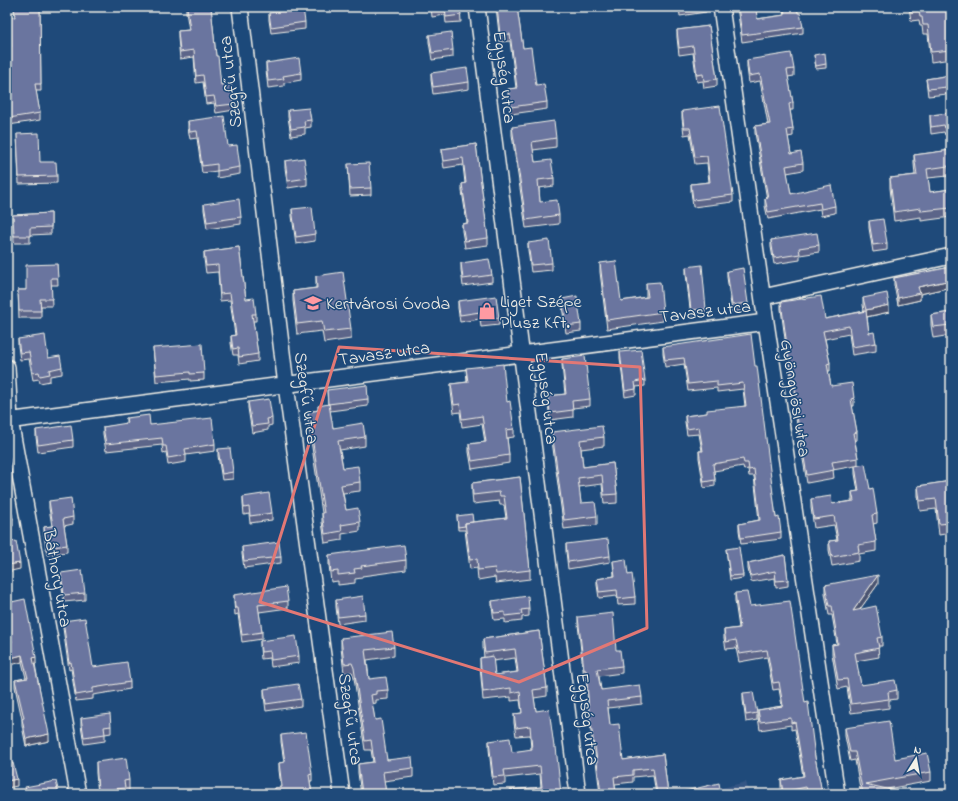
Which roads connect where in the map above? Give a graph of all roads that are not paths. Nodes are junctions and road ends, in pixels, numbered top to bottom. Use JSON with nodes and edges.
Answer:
{"nodes":[{"id":1,"x":240,"y":7,"type":"edge"},
{"id":2,"x":477,"y":7,"type":"edge"},
{"id":3,"x":721,"y":7,"type":"edge"},
{"id":4,"x":951,"y":256,"type":"edge"},
{"id":5,"x":763,"y":297,"type":"junction"},
{"id":6,"x":766,"y":322,"type":"junction"},
{"id":7,"x":522,"y":353,"type":"junction"},
{"id":8,"x":7,"y":368,"type":"edge"},
{"id":9,"x":286,"y":385,"type":"junction"},
{"id":10,"x":9,"y":420,"type":"edge"},
{"id":11,"x":78,"y":794,"type":"edge"},
{"id":12,"x":342,"y":794,"type":"edge"},
{"id":13,"x":578,"y":794,"type":"edge"},
{"id":14,"x":837,"y":794,"type":"edge"}],
"edges":[{"from":1,"to":9,"type":"street","name":"Szegfű utca"},
{"from":2,"to":7,"type":"street","name":"Egység utca"},
{"from":3,"to":5,"type":"street","name":"Gyöngyösi utca"},
{"from":4,"to":5,"type":"street","name":"Tavasz utca"},
{"from":5,"to":6,"type":"street","name":"Gyöngyösi utca"},
{"from":6,"to":7,"type":"street","name":"Tavasz utca"},
{"from":6,"to":14,"type":"street","name":"Gyöngyösi utca"},
{"from":7,"to":9,"type":"street","name":"Tavasz utca"},
{"from":7,"to":13,"type":"street","name":"Egység utca"},
{"from":8,"to":10,"type":"street","name":"Báthory utca"},
{"from":9,"to":10,"type":"street","name":"Tavasz utca"},
{"from":9,"to":12,"type":"street","name":"Szegfű utca"},
{"from":10,"to":11,"type":"street","name":"Báthory utca"}]}
